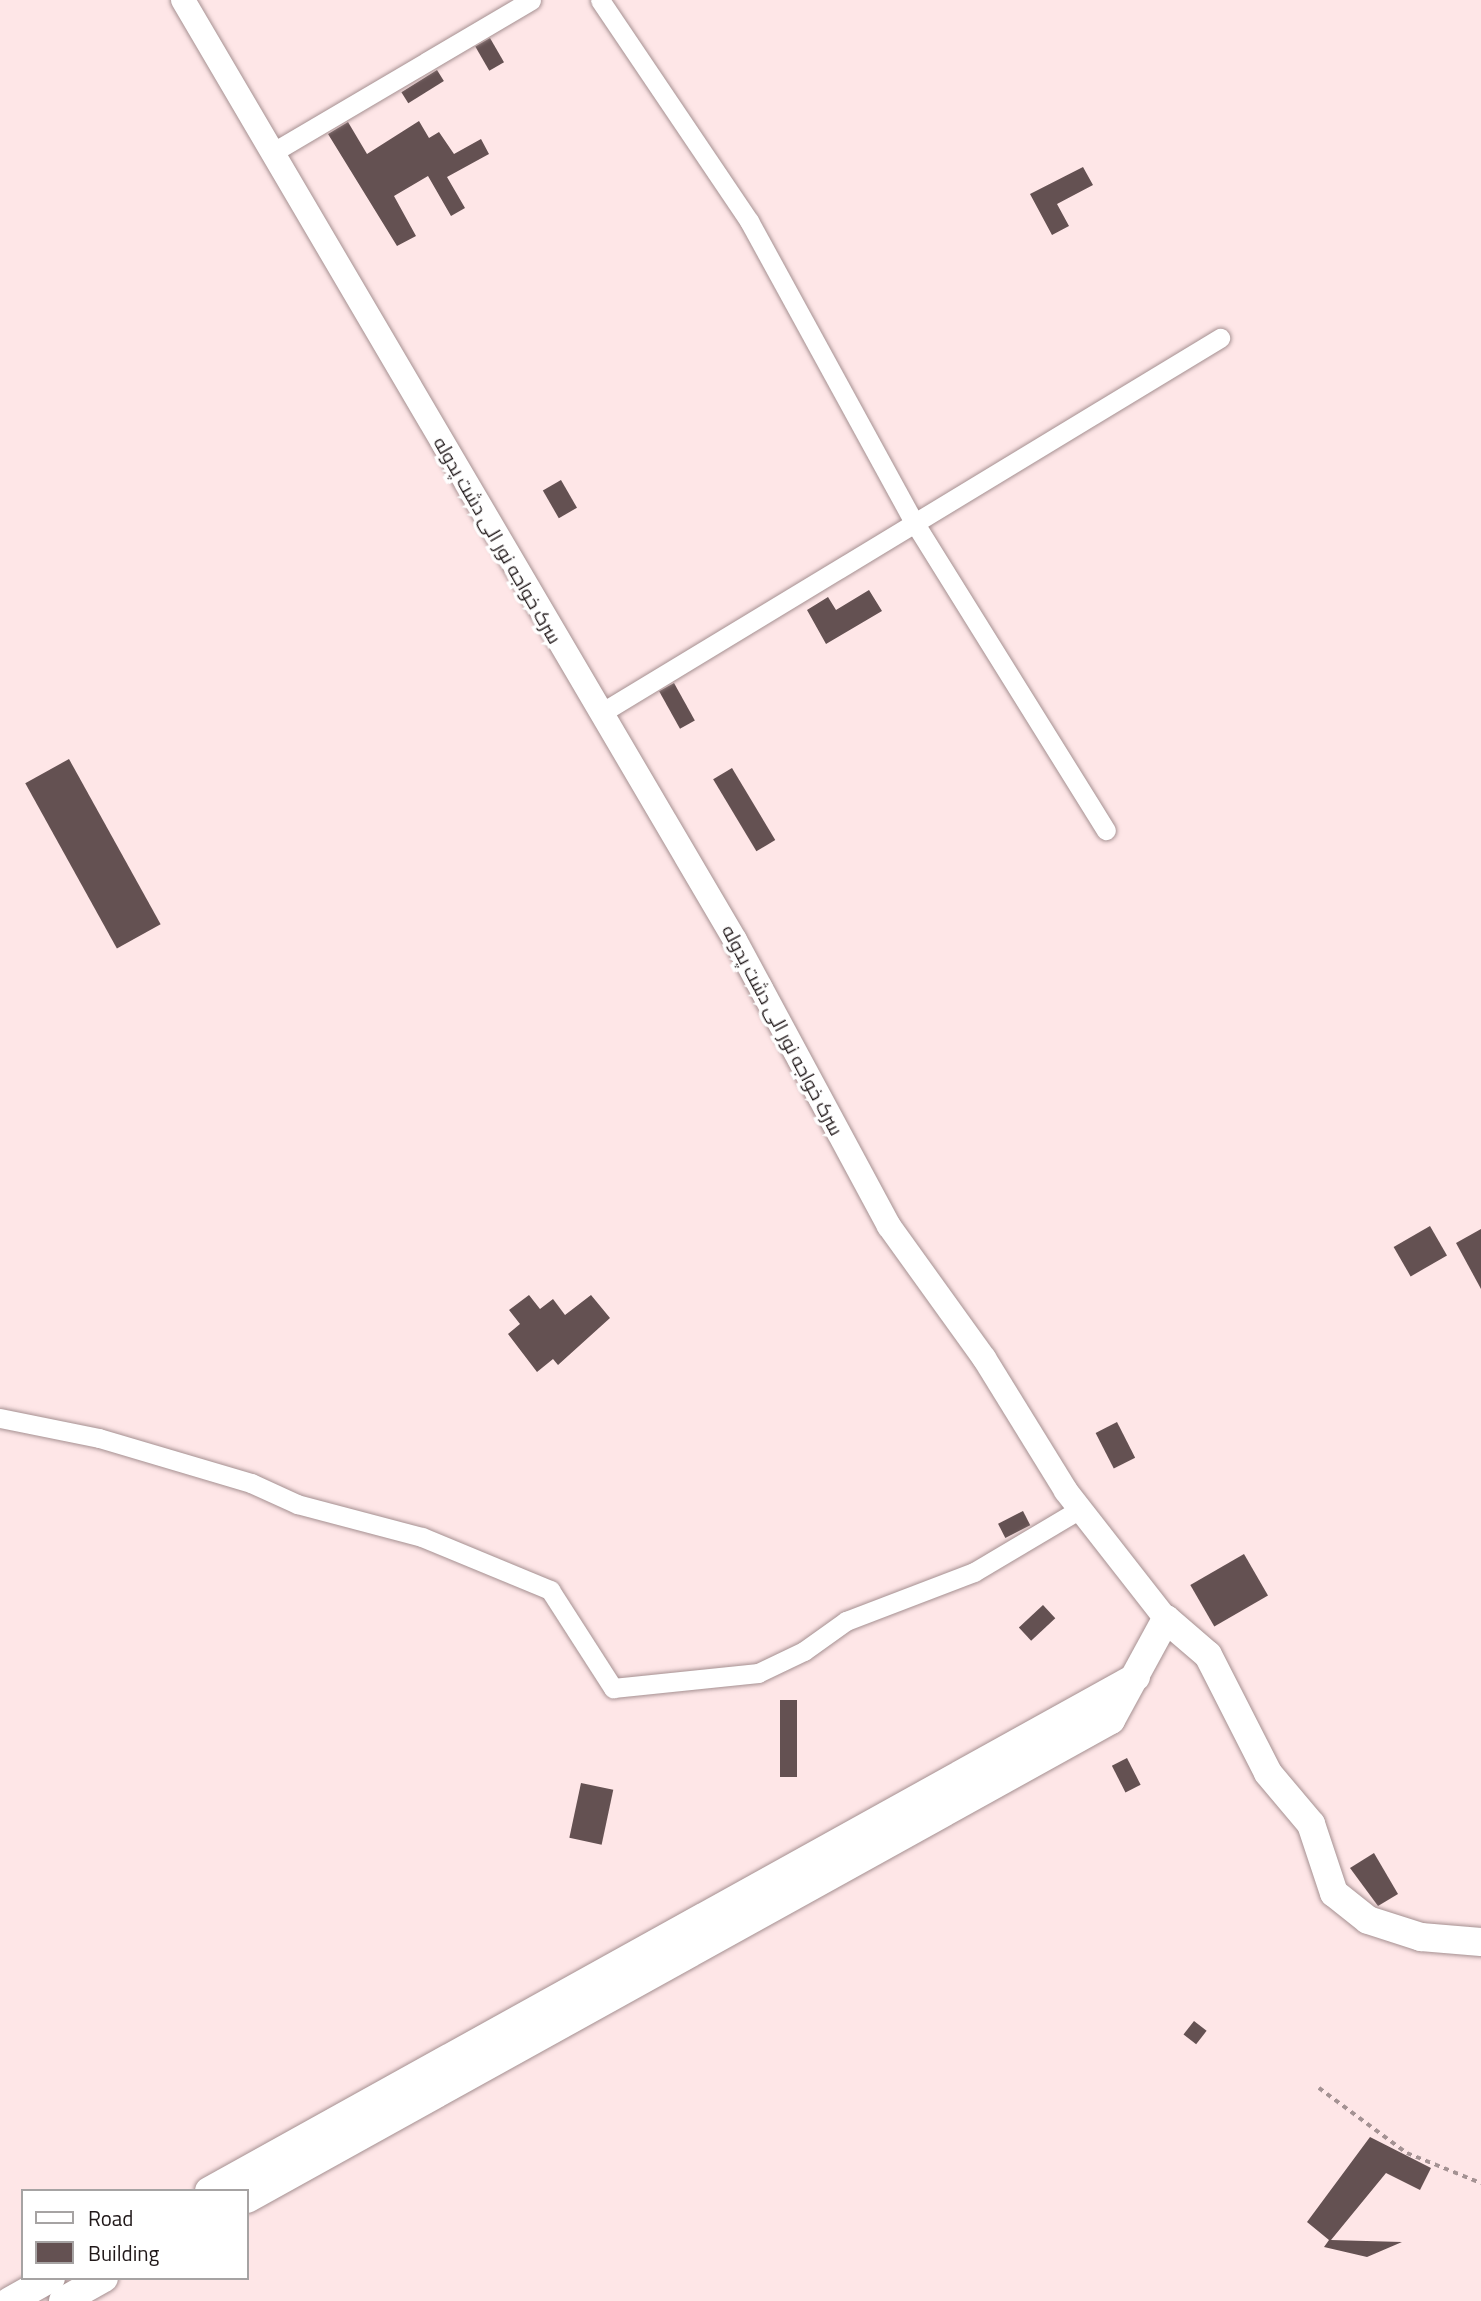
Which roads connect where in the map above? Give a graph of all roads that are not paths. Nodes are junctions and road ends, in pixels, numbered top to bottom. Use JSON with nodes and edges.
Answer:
{"nodes":[{"id":1,"x":183,"y":0,"type":"edge"},
{"id":2,"x":531,"y":0,"type":"edge"},
{"id":3,"x":600,"y":0,"type":"edge"},
{"id":4,"x":275,"y":151,"type":"junction"},
{"id":5,"x":1220,"y":338,"type":"dead end"},
{"id":6,"x":914,"y":522,"type":"junction"},
{"id":7,"x":601,"y":713,"type":"junction"},
{"id":8,"x":1106,"y":830,"type":"dead end"},
{"id":9,"x":0,"y":1418,"type":"edge"},
{"id":10,"x":1080,"y":1509,"type":"junction"},
{"id":11,"x":1166,"y":1619,"type":"junction"},
{"id":12,"x":1136,"y":1677,"type":"junction"},
{"id":13,"x":1481,"y":1942,"type":"edge"},
{"id":14,"x":213,"y":2189,"type":"edge"},
{"id":15,"x":248,"y":2198,"type":"edge"},
{"id":16,"x":47,"y":2280,"type":"edge"},
{"id":17,"x":100,"y":2280,"type":"edge"},
{"id":18,"x":10,"y":2301,"type":"edge"},
{"id":19,"x":63,"y":2301,"type":"edge"}],
"edges":[{"from":1,"to":4,"type":"street","name":"سرک خواجه نور الی دشت پدوله"},
{"from":2,"to":4,"type":"street"},
{"from":3,"to":6,"type":"street"},
{"from":4,"to":7,"type":"street","name":"سرک خواجه نور الی دشت پدوله"},
{"from":5,"to":6,"type":"street"},
{"from":6,"to":7,"type":"street"},
{"from":6,"to":8,"type":"street"},
{"from":7,"to":10,"type":"street","name":"سرک خواجه نور الی دشت پدوله"},
{"from":9,"to":10,"type":"street"},
{"from":10,"to":11,"type":"street","name":"سرک خواجه نور الی دشت پدوله"},
{"from":11,"to":12,"type":"main road"},
{"from":11,"to":13,"type":"main road","name":"سرک خواجه نور الی دشت پدوله"},
{"from":12,"to":14,"type":"main road"},
{"from":12,"to":15,"type":"main road"},
{"from":16,"to":18,"type":"main road"},
{"from":17,"to":19,"type":"main road"}]}
